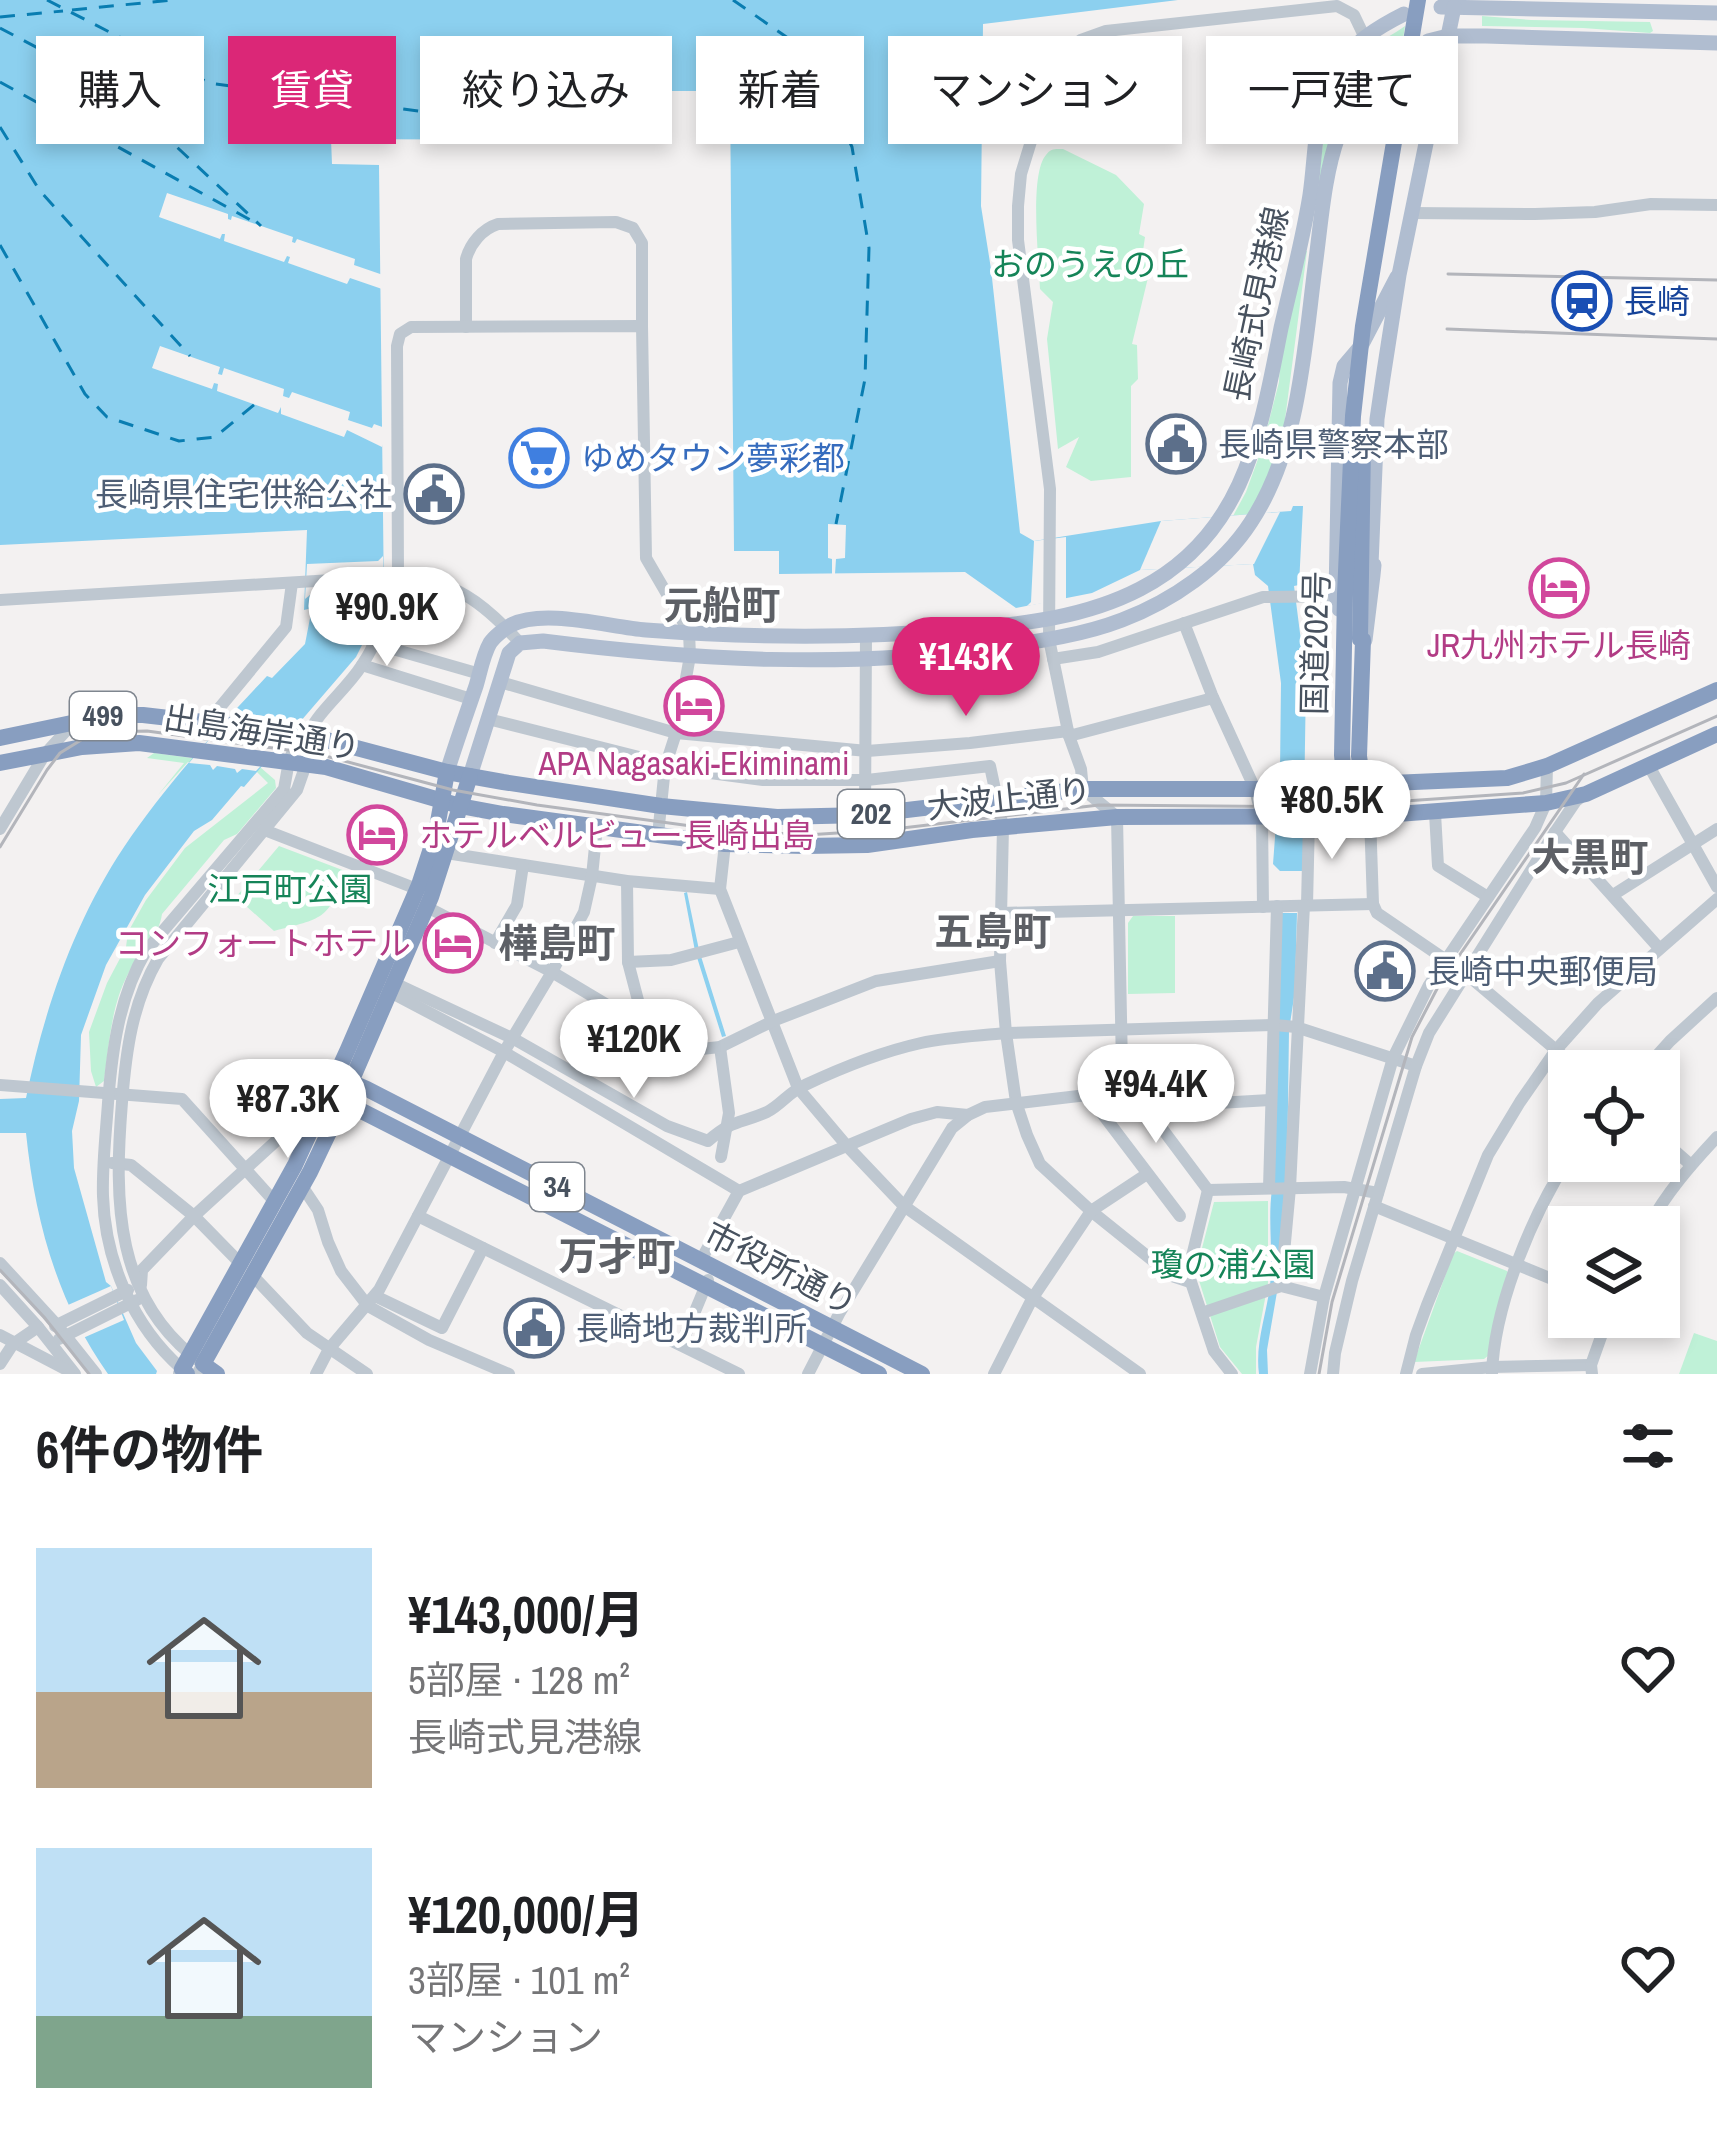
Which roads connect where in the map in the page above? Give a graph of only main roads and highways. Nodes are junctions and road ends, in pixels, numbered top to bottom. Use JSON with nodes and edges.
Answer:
{"nodes":[{"id":1,"x":1418,"y":0,"type":"edge"},
{"id":2,"x":1441,"y":5,"type":"edge"},
{"id":3,"x":1717,"y":13,"type":"edge"},
{"id":4,"x":1404,"y":14,"type":"dead end"},
{"id":5,"x":1448,"y":36,"type":"edge"},
{"id":6,"x":1458,"y":36,"type":"edge"},
{"id":7,"x":1717,"y":43,"type":"edge"},
{"id":8,"x":1335,"y":144,"type":"edge"},
{"id":9,"x":1426,"y":144,"type":"edge"},
{"id":10,"x":1399,"y":275,"type":"junction"},
{"id":11,"x":1341,"y":377,"type":"junction"},
{"id":12,"x":1383,"y":378,"type":"junction"},
{"id":13,"x":1379,"y":401,"type":"junction"},
{"id":14,"x":1358,"y":416,"type":"junction"},
{"id":15,"x":1341,"y":440,"type":"junction"},
{"id":16,"x":1365,"y":564,"type":"junction"},
{"id":17,"x":1343,"y":594,"type":"junction"},
{"id":18,"x":1363,"y":640,"type":"junction"},
{"id":19,"x":1717,"y":690,"type":"edge"},
{"id":20,"x":1717,"y":734,"type":"edge"},
{"id":21,"x":0,"y":738,"type":"edge"},
{"id":22,"x":0,"y":763,"type":"edge"},
{"id":23,"x":447,"y":772,"type":"junction"},
{"id":24,"x":470,"y":776,"type":"junction"},
{"id":25,"x":1354,"y":786,"type":"junction"},
{"id":26,"x":442,"y":801,"type":"junction"},
{"id":27,"x":460,"y":806,"type":"junction"},
{"id":28,"x":1370,"y":816,"type":"junction"},
{"id":29,"x":342,"y":1083,"type":"junction"},
{"id":30,"x":342,"y":1101,"type":"junction"},
{"id":31,"x":246,"y":1269,"type":"junction"},
{"id":32,"x":193,"y":1369,"type":"edge"},
{"id":33,"x":879,"y":1374,"type":"edge"},
{"id":34,"x":922,"y":1374,"type":"edge"}],
"edges":[{"from":1,"to":14,"type":"highway","name":"国道202号"},
{"from":2,"to":3,"type":"main road"},
{"from":2,"to":5,"type":"main road"},
{"from":2,"to":14,"type":"highway","name":"国道202号"},
{"from":4,"to":23,"type":"main road","name":"長崎式見港線"},
{"from":6,"to":7,"type":"main road"},
{"from":8,"to":24,"type":"main road","name":"長崎式見港線"},
{"from":9,"to":10,"type":"main road"},
{"from":10,"to":11,"type":"main road"},
{"from":10,"to":12,"type":"main road"},
{"from":11,"to":12,"type":"main road"},
{"from":11,"to":15,"type":"main road"},
{"from":12,"to":13,"type":"main road"},
{"from":13,"to":15,"type":"main road"},
{"from":13,"to":16,"type":"main road"},
{"from":14,"to":16,"type":"highway","name":"国道202号"},
{"from":14,"to":17,"type":"highway","name":"国道202号"},
{"from":15,"to":17,"type":"main road"},
{"from":16,"to":17,"type":"highway","name":"国道202号"},
{"from":16,"to":18,"type":"main road"},
{"from":17,"to":18,"type":"highway","name":"国道202号"},
{"from":17,"to":25,"type":"highway","name":"国道202号"},
{"from":18,"to":25,"type":"highway","name":"国道202号"},
{"from":19,"to":25,"type":"highway","name":"大波止通り","number":"202"},
{"from":20,"to":28,"type":"highway","name":"大波止通り","number":"202"},
{"from":21,"to":23,"type":"highway","name":"出島海岸通り","number":"499"},
{"from":22,"to":26,"type":"highway","name":"出島海岸通り","number":"499"},
{"from":23,"to":24,"type":"highway","name":"大波止通り","number":"202"},
{"from":23,"to":26,"type":"highway"},
{"from":24,"to":25,"type":"highway","name":"大波止通り","number":"202"},
{"from":24,"to":27,"type":"highway"},
{"from":25,"to":28,"type":"highway"},
{"from":26,"to":27,"type":"highway","name":"大波止通り","number":"202"},
{"from":26,"to":29,"type":"highway"},
{"from":27,"to":28,"type":"highway","name":"大波止通り","number":"202"},
{"from":27,"to":29,"type":"highway"},
{"from":29,"to":30,"type":"highway"},
{"from":29,"to":31,"type":"highway"},
{"from":29,"to":34,"type":"highway","name":"市役所通り","number":"34"},
{"from":30,"to":31,"type":"highway"},
{"from":30,"to":33,"type":"highway","name":"市役所通り","number":"34"},
{"from":31,"to":32,"type":"highway"}]}
